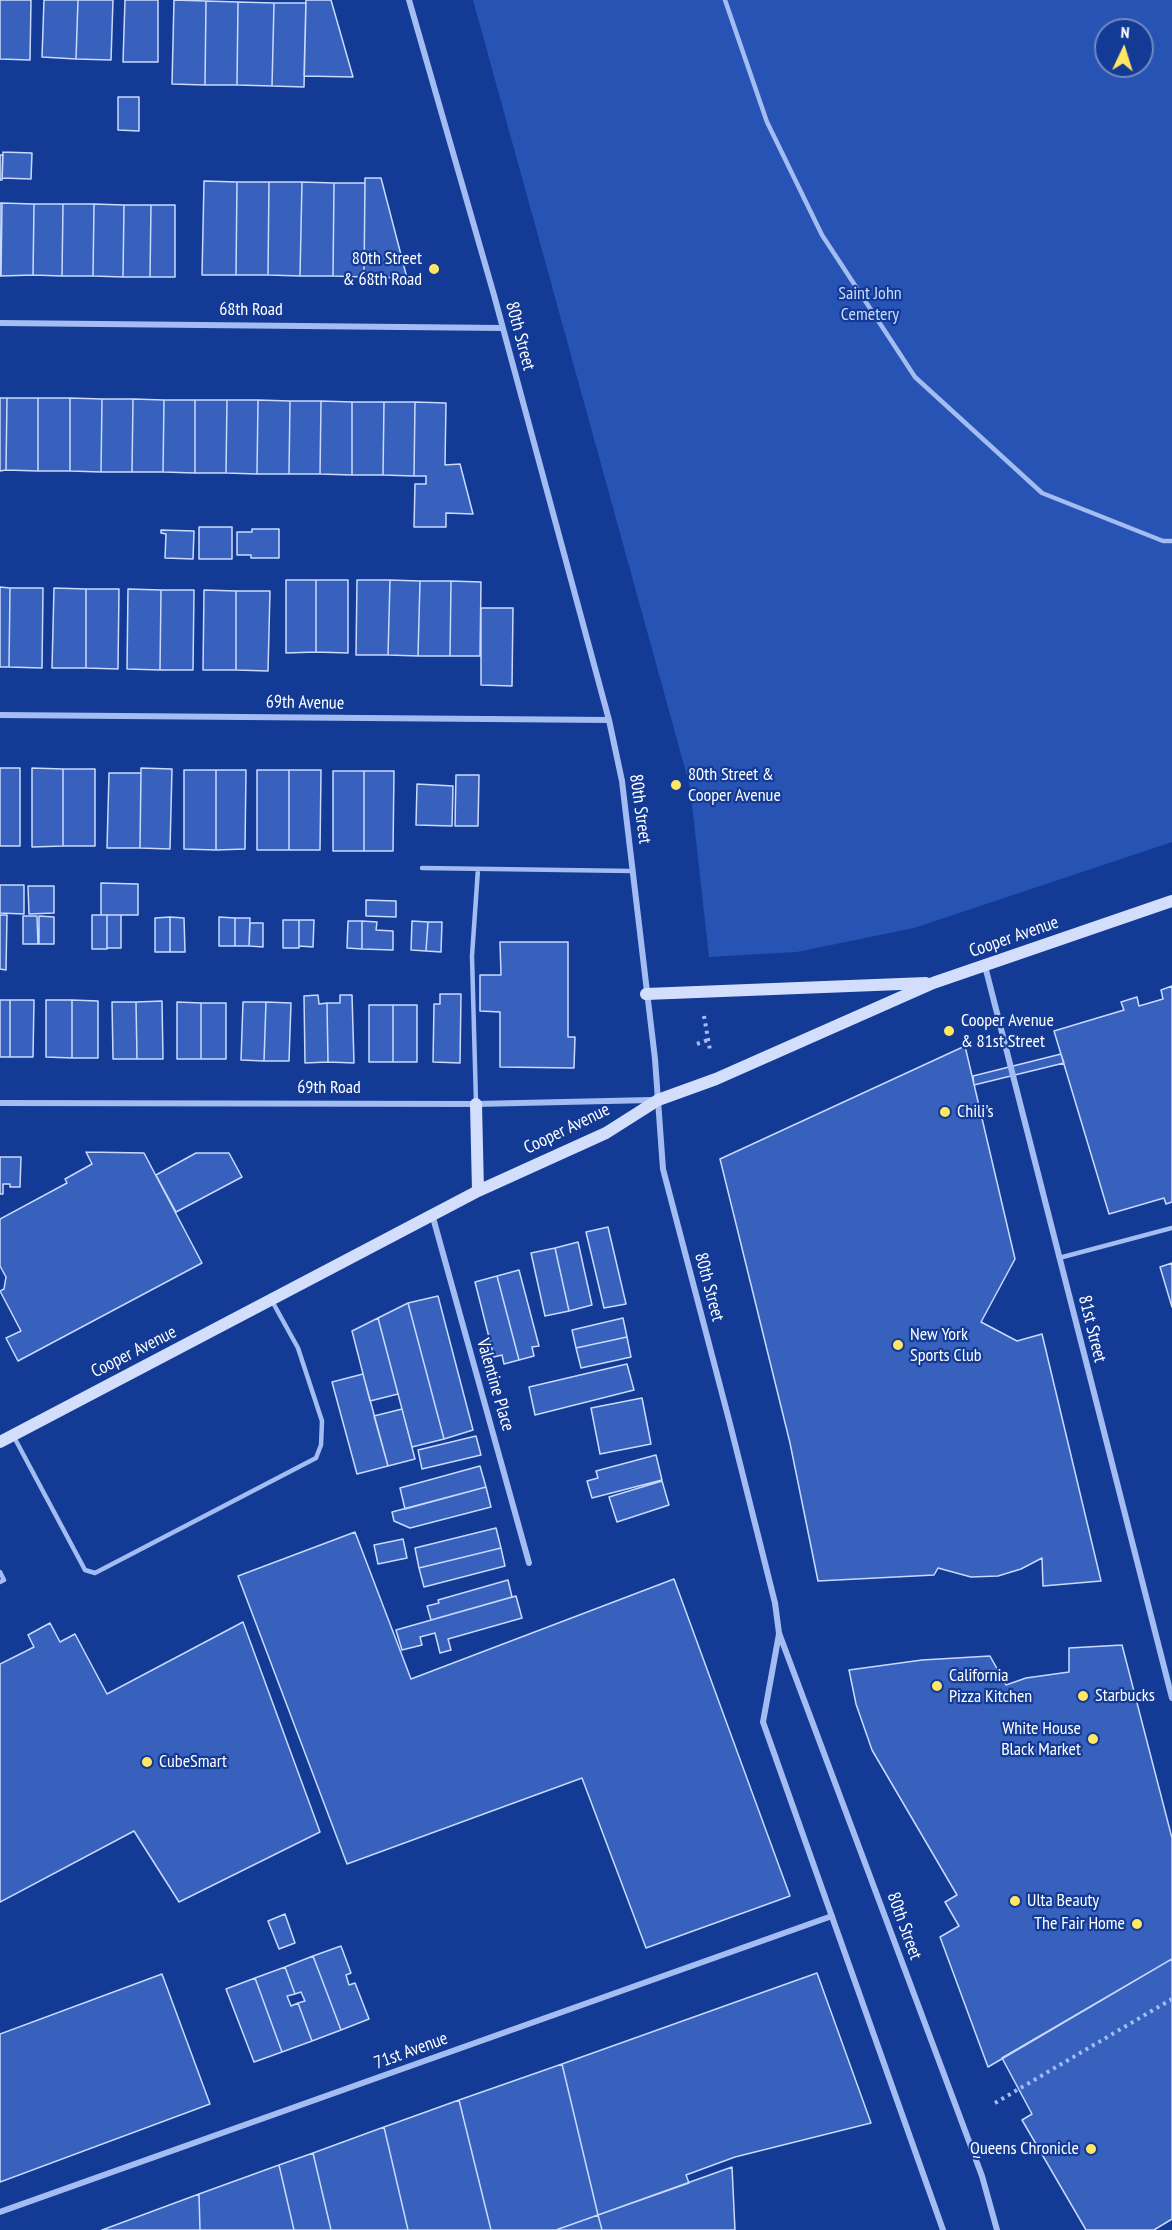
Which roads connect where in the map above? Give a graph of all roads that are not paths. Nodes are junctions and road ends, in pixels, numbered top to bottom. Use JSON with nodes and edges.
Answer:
{"nodes":[{"id":1,"x":409,"y":0,"type":"edge"},
{"id":2,"x":725,"y":0,"type":"edge"},
{"id":3,"x":0,"y":323,"type":"edge"},
{"id":4,"x":502,"y":328,"type":"junction"},
{"id":5,"x":1172,"y":541,"type":"edge"},
{"id":6,"x":0,"y":715,"type":"edge"},
{"id":7,"x":609,"y":720,"type":"junction"},
{"id":8,"x":422,"y":868,"type":"dead end"},
{"id":9,"x":478,"y":869,"type":"junction"},
{"id":10,"x":632,"y":871,"type":"junction"},
{"id":11,"x":1172,"y":901,"type":"edge"},
{"id":12,"x":985,"y":966,"type":"junction"},
{"id":13,"x":933,"y":983,"type":"junction"},
{"id":14,"x":646,"y":994,"type":"junction"},
{"id":15,"x":658,"y":1100,"type":"junction"},
{"id":16,"x":0,"y":1102,"type":"edge"},
{"id":17,"x":476,"y":1104,"type":"junction"},
{"id":18,"x":478,"y":1191,"type":"junction"},
{"id":19,"x":432,"y":1215,"type":"junction"},
{"id":20,"x":1172,"y":1228,"type":"edge"},
{"id":21,"x":1059,"y":1258,"type":"junction"},
{"id":22,"x":272,"y":1301,"type":"junction"},
{"id":23,"x":13,"y":1435,"type":"junction"},
{"id":24,"x":0,"y":1442,"type":"edge"},
{"id":25,"x":529,"y":1563,"type":"dead end"},
{"id":26,"x":0,"y":1572,"type":"edge"},
{"id":27,"x":0,"y":1582,"type":"edge"},
{"id":28,"x":779,"y":1633,"type":"junction"},
{"id":29,"x":1172,"y":1698,"type":"edge"},
{"id":30,"x":832,"y":1916,"type":"junction"},
{"id":31,"x":0,"y":2212,"type":"edge"},
{"id":32,"x":943,"y":2230,"type":"edge"},
{"id":33,"x":997,"y":2230,"type":"edge"}],
"edges":[{"from":1,"to":4,"type":"street","name":"80th Street"},
{"from":2,"to":5,"type":"lane"},
{"from":3,"to":4,"type":"street","name":"68th Road"},
{"from":4,"to":7,"type":"street","name":"80th Street"},
{"from":6,"to":7,"type":"street","name":"69th Avenue"},
{"from":7,"to":10,"type":"street","name":"80th Street"},
{"from":8,"to":9,"type":"lane"},
{"from":9,"to":10,"type":"lane"},
{"from":9,"to":17,"type":"lane"},
{"from":10,"to":14,"type":"street","name":"80th Street"},
{"from":11,"to":12,"type":"main road","name":"Cooper Avenue"},
{"from":12,"to":13,"type":"main road","name":"Cooper Avenue"},
{"from":12,"to":21,"type":"street","name":"81st Street"},
{"from":13,"to":14,"type":"main road"},
{"from":13,"to":15,"type":"main road","name":"Cooper Avenue"},
{"from":14,"to":15,"type":"street","name":"80th Street"},
{"from":15,"to":17,"type":"street","name":"69th Road"},
{"from":15,"to":18,"type":"main road","name":"Cooper Avenue"},
{"from":15,"to":28,"type":"street","name":"80th Street"},
{"from":16,"to":17,"type":"street","name":"69th Road"},
{"from":17,"to":18,"type":"main road"},
{"from":18,"to":19,"type":"main road","name":"Cooper Avenue"},
{"from":19,"to":22,"type":"main road","name":"Cooper Avenue"},
{"from":19,"to":25,"type":"street","name":"Valentine Place"},
{"from":20,"to":21,"type":"lane"},
{"from":21,"to":29,"type":"street","name":"81st Street"},
{"from":22,"to":23,"type":"main road","name":"Cooper Avenue"},
{"from":22,"to":23,"type":"lane"},
{"from":23,"to":24,"type":"main road","name":"Cooper Avenue"},
{"from":26,"to":27,"type":"lane"},
{"from":28,"to":30,"type":"street","name":"80th Street"},
{"from":28,"to":33,"type":"street","name":"80th Street"},
{"from":30,"to":31,"type":"street","name":"71st Avenue"},
{"from":30,"to":32,"type":"street","name":"80th Street"}]}
